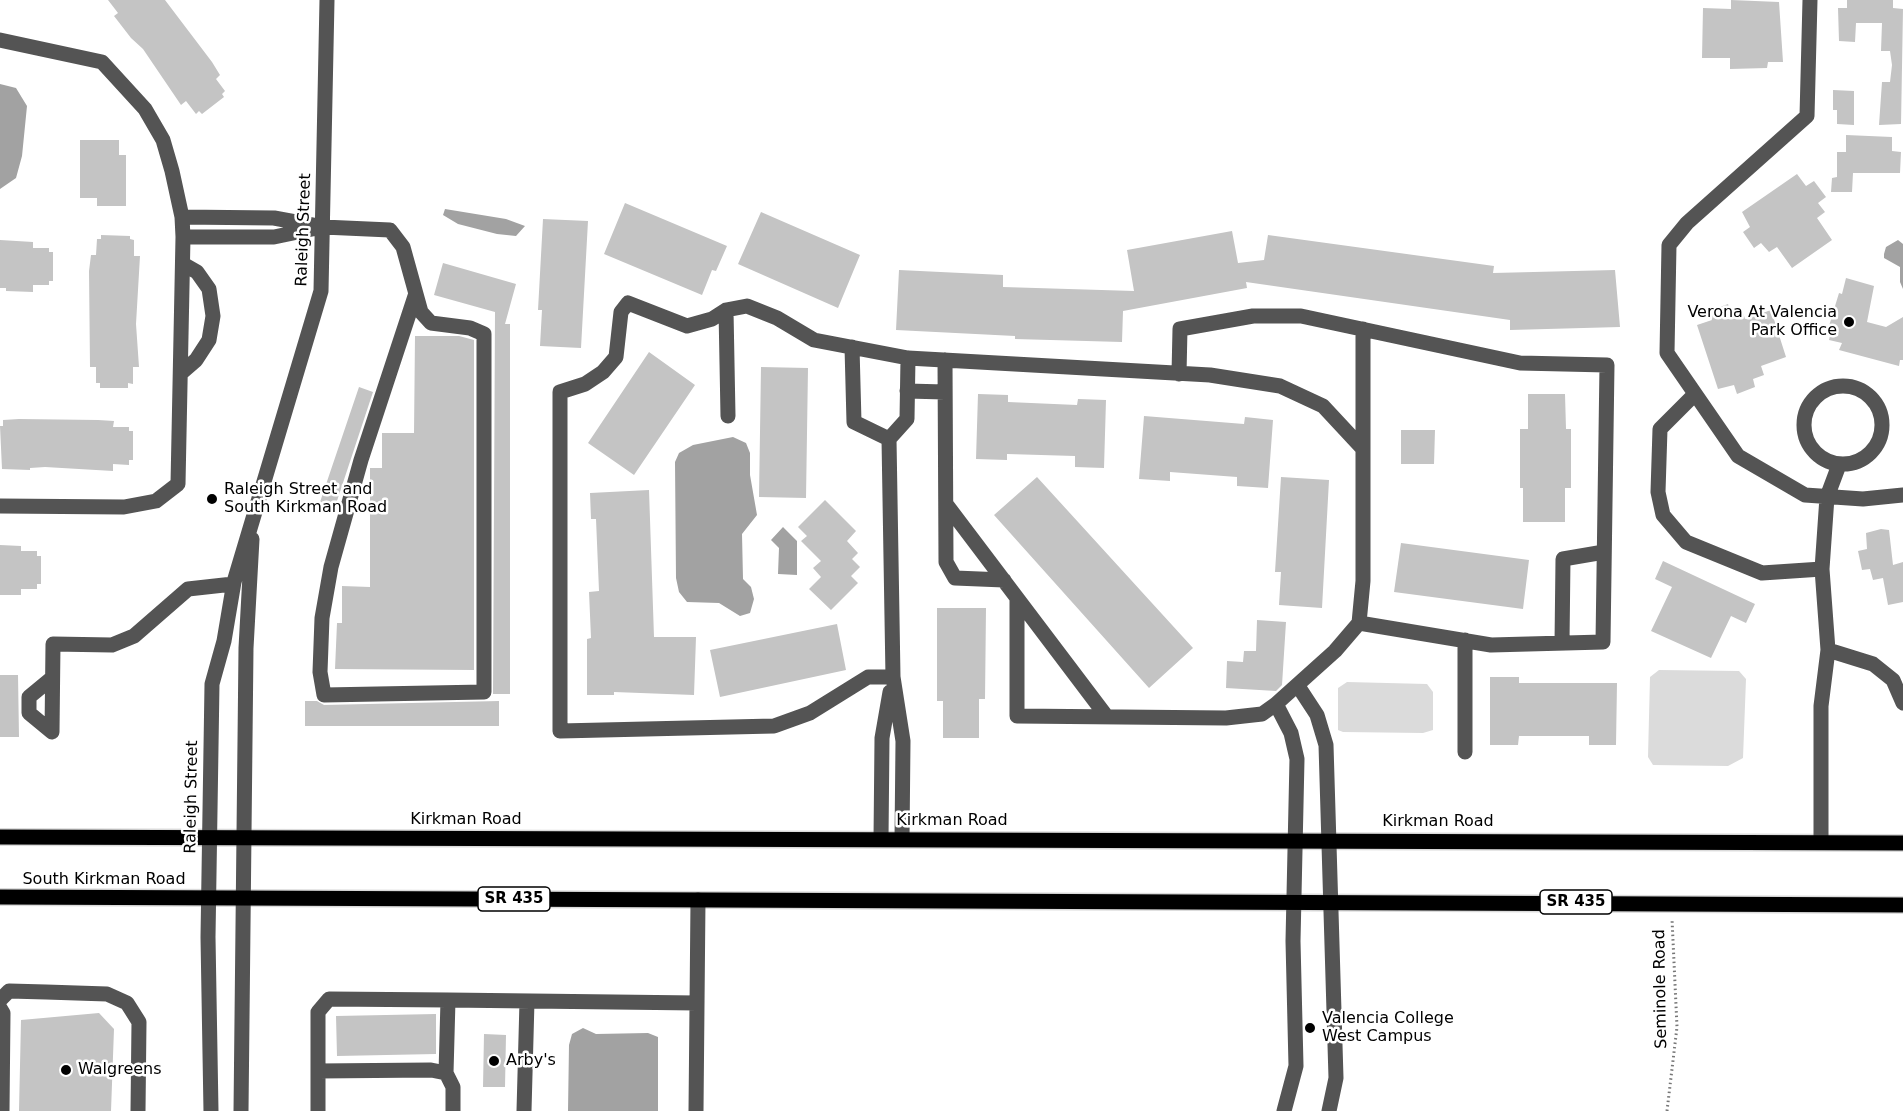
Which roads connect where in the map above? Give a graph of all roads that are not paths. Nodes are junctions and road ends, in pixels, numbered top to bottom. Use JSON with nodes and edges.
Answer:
{"nodes":[{"id":1,"x":327,"y":0,"type":"edge"},
{"id":2,"x":1810,"y":0,"type":"edge"},
{"id":3,"x":0,"y":40,"type":"edge"},
{"id":4,"x":182,"y":217,"type":"junction"},
{"id":5,"x":227,"y":217,"type":"junction"},
{"id":6,"x":323,"y":227,"type":"junction"},
{"id":7,"x":183,"y":237,"type":"junction"},
{"id":8,"x":227,"y":238,"type":"junction"},
{"id":9,"x":183,"y":264,"type":"junction"},
{"id":10,"x":415,"y":296,"type":"junction"},
{"id":11,"x":726,"y":310,"type":"junction"},
{"id":12,"x":1364,"y":329,"type":"junction"},
{"id":13,"x":852,"y":347,"type":"junction"},
{"id":14,"x":908,"y":358,"type":"junction"},
{"id":15,"x":945,"y":360,"type":"junction"},
{"id":16,"x":180,"y":373,"type":"junction"},
{"id":17,"x":1179,"y":374,"type":"junction"},
{"id":18,"x":907,"y":391,"type":"junction"},
{"id":19,"x":945,"y":392,"type":"junction"},
{"id":20,"x":1695,"y":394,"type":"junction"},
{"id":21,"x":728,"y":416,"type":"dead end"},
{"id":22,"x":889,"y":439,"type":"junction"},
{"id":23,"x":1364,"y":449,"type":"junction"},
{"id":24,"x":1839,"y":465,"type":"junction"},
{"id":25,"x":1903,"y":495,"type":"edge"},
{"id":26,"x":1827,"y":497,"type":"junction"},
{"id":27,"x":946,"y":504,"type":"junction"},
{"id":28,"x":0,"y":506,"type":"edge"},
{"id":29,"x":253,"y":524,"type":"junction"},
{"id":30,"x":1604,"y":552,"type":"junction"},
{"id":31,"x":1822,"y":569,"type":"junction"},
{"id":32,"x":1004,"y":580,"type":"junction"},
{"id":33,"x":233,"y":584,"type":"junction"},
{"id":34,"x":1017,"y":599,"type":"junction"},
{"id":35,"x":1359,"y":623,"type":"junction"},
{"id":36,"x":1465,"y":640,"type":"junction"},
{"id":37,"x":1562,"y":643,"type":"junction"},
{"id":38,"x":1828,"y":650,"type":"junction"},
{"id":39,"x":892,"y":677,"type":"junction"},
{"id":40,"x":52,"y":678,"type":"dead end"},
{"id":41,"x":1298,"y":686,"type":"junction"},
{"id":42,"x":1903,"y":703,"type":"edge"},
{"id":43,"x":1276,"y":704,"type":"junction"},
{"id":44,"x":1107,"y":717,"type":"junction"},
{"id":45,"x":1465,"y":752,"type":"dead end"},
{"id":46,"x":0,"y":837,"type":"edge"},
{"id":47,"x":210,"y":837,"type":"junction"},
{"id":48,"x":245,"y":837,"type":"junction"},
{"id":49,"x":881,"y":839,"type":"junction"},
{"id":50,"x":902,"y":839,"type":"junction"},
{"id":51,"x":1296,"y":840,"type":"junction"},
{"id":52,"x":1328,"y":840,"type":"junction"},
{"id":53,"x":1821,"y":842,"type":"junction"},
{"id":54,"x":1903,"y":843,"type":"edge"},
{"id":55,"x":0,"y":897,"type":"edge"},
{"id":56,"x":208,"y":898,"type":"junction"},
{"id":57,"x":243,"y":899,"type":"junction"},
{"id":58,"x":698,"y":900,"type":"junction"},
{"id":59,"x":1294,"y":901,"type":"junction"},
{"id":60,"x":1330,"y":901,"type":"junction"},
{"id":61,"x":1903,"y":905,"type":"edge"},
{"id":62,"x":0,"y":1000,"type":"edge"},
{"id":63,"x":448,"y":1000,"type":"junction"},
{"id":64,"x":527,"y":1001,"type":"junction"},
{"id":65,"x":697,"y":1003,"type":"junction"},
{"id":66,"x":0,"y":1008,"type":"edge"},
{"id":67,"x":318,"y":1071,"type":"junction"},
{"id":68,"x":446,"y":1073,"type":"junction"},
{"id":69,"x":2,"y":1111,"type":"edge"},
{"id":70,"x":138,"y":1111,"type":"edge"},
{"id":71,"x":211,"y":1111,"type":"edge"},
{"id":72,"x":240,"y":1111,"type":"edge"},
{"id":73,"x":318,"y":1111,"type":"edge"},
{"id":74,"x":453,"y":1111,"type":"edge"},
{"id":75,"x":524,"y":1111,"type":"edge"},
{"id":76,"x":696,"y":1111,"type":"edge"},
{"id":77,"x":1284,"y":1111,"type":"edge"},
{"id":78,"x":1329,"y":1111,"type":"edge"}],
"edges":[{"from":1,"to":6,"type":"street","name":"Raleigh Street"},
{"from":2,"to":20,"type":"street"},
{"from":3,"to":4,"type":"street"},
{"from":4,"to":5,"type":"street"},
{"from":4,"to":7,"type":"street"},
{"from":5,"to":6,"type":"street"},
{"from":5,"to":8,"type":"street"},
{"from":6,"to":8,"type":"street"},
{"from":6,"to":10,"type":"street"},
{"from":6,"to":29,"type":"street","name":"Raleigh Street"},
{"from":7,"to":8,"type":"street"},
{"from":7,"to":9,"type":"street"},
{"from":9,"to":16,"type":"street"},
{"from":9,"to":16,"type":"street"},
{"from":10,"to":10,"type":"street"},
{"from":11,"to":13,"type":"street"},
{"from":11,"to":21,"type":"street"},
{"from":11,"to":39,"type":"street"},
{"from":12,"to":17,"type":"street"},
{"from":12,"to":23,"type":"street"},
{"from":12,"to":30,"type":"street"},
{"from":13,"to":14,"type":"street"},
{"from":13,"to":22,"type":"street"},
{"from":14,"to":15,"type":"street"},
{"from":14,"to":18,"type":"street"},
{"from":15,"to":17,"type":"street"},
{"from":15,"to":19,"type":"street"},
{"from":16,"to":28,"type":"street"},
{"from":17,"to":23,"type":"street"},
{"from":18,"to":19,"type":"street"},
{"from":18,"to":22,"type":"street"},
{"from":19,"to":27,"type":"street"},
{"from":20,"to":26,"type":"street"},
{"from":20,"to":31,"type":"street"},
{"from":22,"to":39,"type":"street"},
{"from":23,"to":35,"type":"street"},
{"from":24,"to":24,"type":"street"},
{"from":24,"to":26,"type":"street"},
{"from":25,"to":26,"type":"street"},
{"from":26,"to":31,"type":"street"},
{"from":27,"to":32,"type":"street"},
{"from":27,"to":32,"type":"street"},
{"from":29,"to":33,"type":"street","name":"Raleigh Street"},
{"from":29,"to":48,"type":"street","name":"Raleigh Street"},
{"from":30,"to":37,"type":"street"},
{"from":30,"to":37,"type":"street"},
{"from":31,"to":38,"type":"street"},
{"from":32,"to":34,"type":"street"},
{"from":33,"to":40,"type":"street"},
{"from":33,"to":47,"type":"street","name":"Raleigh Street"},
{"from":34,"to":44,"type":"street"},
{"from":34,"to":44,"type":"street"},
{"from":35,"to":36,"type":"street"},
{"from":35,"to":41,"type":"street"},
{"from":36,"to":37,"type":"street"},
{"from":36,"to":45,"type":"street"},
{"from":38,"to":42,"type":"street"},
{"from":38,"to":53,"type":"street"},
{"from":39,"to":49,"type":"street"},
{"from":39,"to":50,"type":"street"},
{"from":41,"to":43,"type":"street"},
{"from":41,"to":52,"type":"street"},
{"from":43,"to":44,"type":"street"},
{"from":43,"to":51,"type":"street"},
{"from":46,"to":47,"type":"main road","name":"Kirkman Road"},
{"from":47,"to":48,"type":"main road","name":"Kirkman Road"},
{"from":47,"to":56,"type":"street","name":"Raleigh Street"},
{"from":48,"to":49,"type":"main road","name":"Kirkman Road"},
{"from":48,"to":57,"type":"street","name":"Raleigh Street"},
{"from":49,"to":50,"type":"main road","name":"Kirkman Road"},
{"from":50,"to":51,"type":"main road","name":"Kirkman Road"},
{"from":51,"to":52,"type":"main road","name":"Kirkman Road"},
{"from":51,"to":59,"type":"street"},
{"from":52,"to":53,"type":"main road","name":"Kirkman Road"},
{"from":52,"to":60,"type":"street"},
{"from":53,"to":54,"type":"main road","name":"Kirkman Road"},
{"from":55,"to":56,"type":"main road","name":"South Kirkman Road","number":"SR 435"},
{"from":56,"to":57,"type":"main road","number":"SR 435"},
{"from":56,"to":71,"type":"street","name":"Raleigh Street"},
{"from":57,"to":58,"type":"main road","number":"SR 435"},
{"from":57,"to":72,"type":"street","name":"Raleigh Street"},
{"from":58,"to":59,"type":"main road","number":"SR 435"},
{"from":58,"to":65,"type":"street"},
{"from":59,"to":60,"type":"main road","number":"SR 435"},
{"from":59,"to":77,"type":"street"},
{"from":60,"to":61,"type":"main road","number":"SR 435"},
{"from":60,"to":78,"type":"street"},
{"from":62,"to":70,"type":"street"},
{"from":63,"to":64,"type":"street"},
{"from":63,"to":67,"type":"street"},
{"from":63,"to":68,"type":"street"},
{"from":64,"to":65,"type":"street"},
{"from":64,"to":75,"type":"street"},
{"from":65,"to":76,"type":"street"},
{"from":66,"to":69,"type":"street"},
{"from":67,"to":68,"type":"street"},
{"from":67,"to":73,"type":"street"},
{"from":68,"to":74,"type":"street"}]}
